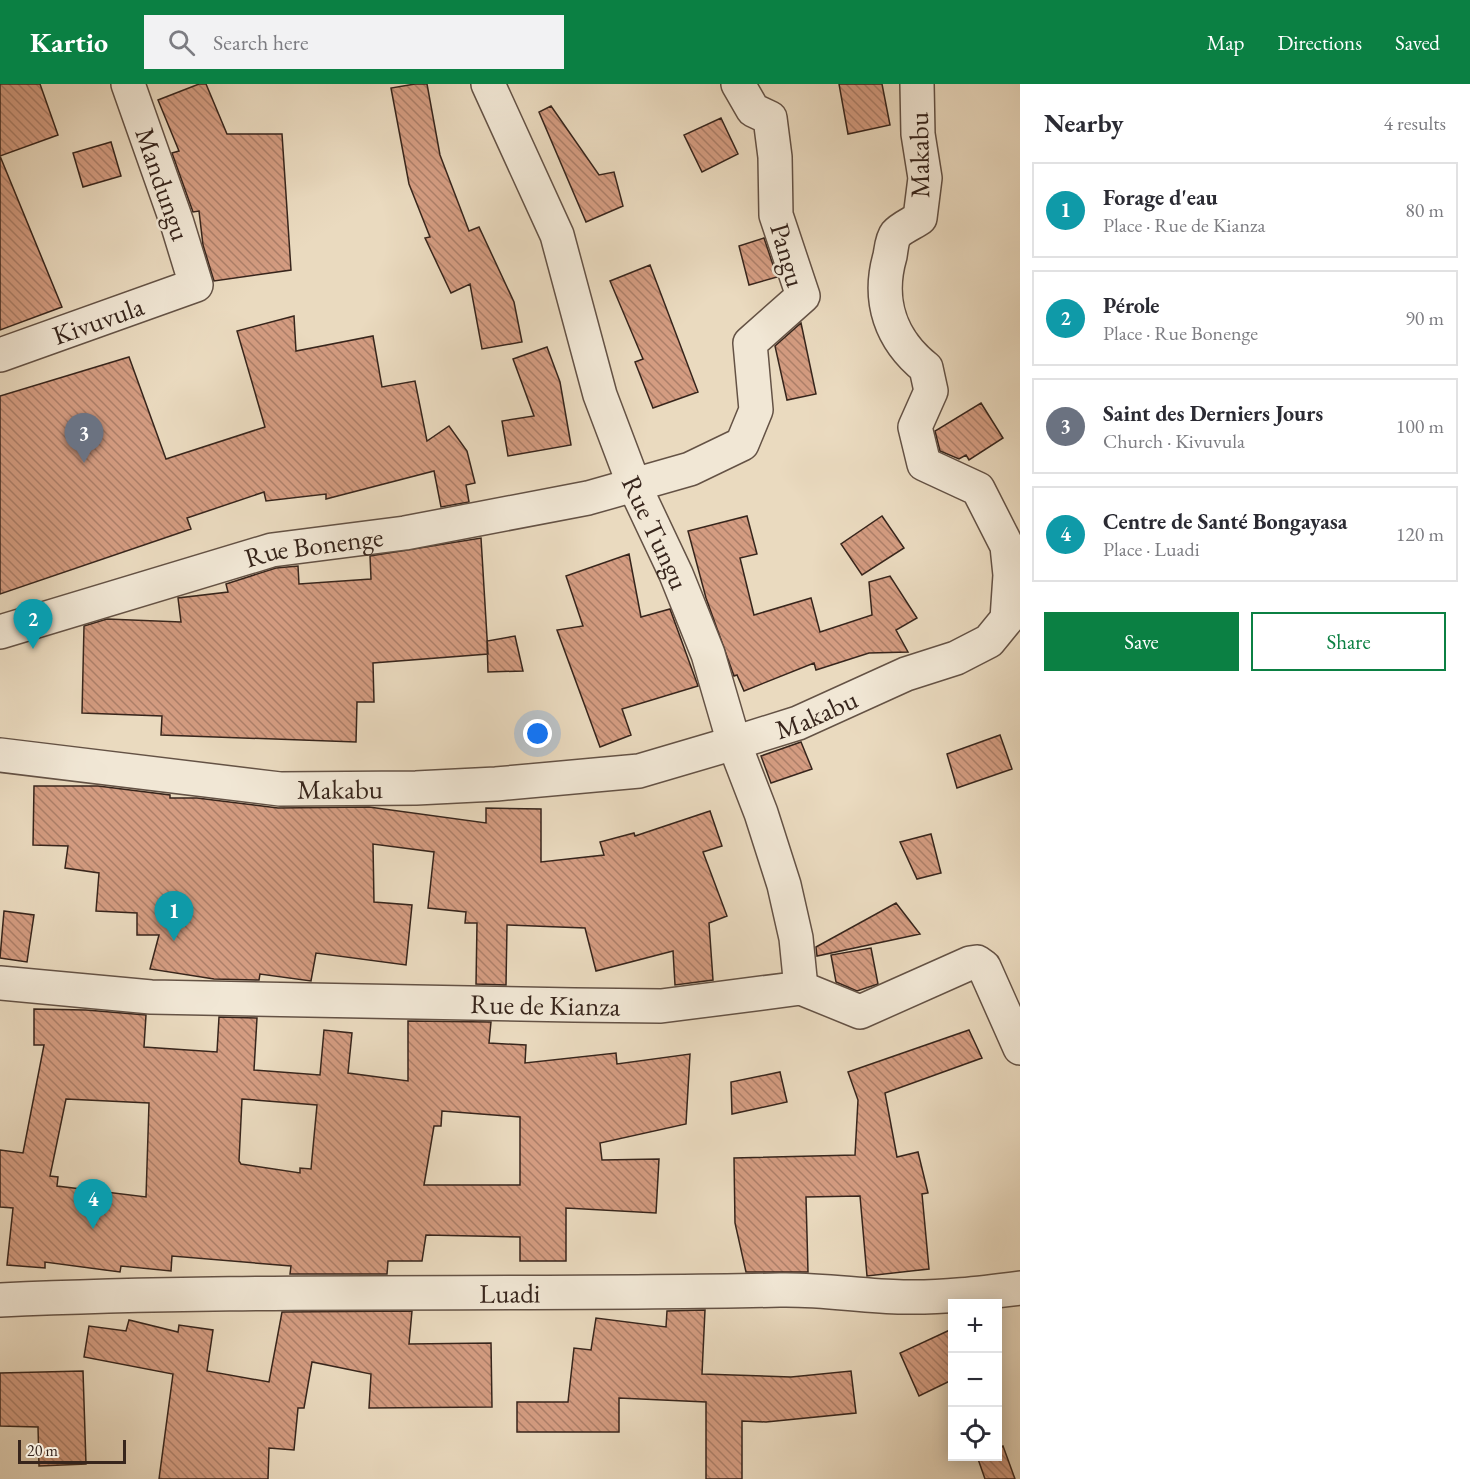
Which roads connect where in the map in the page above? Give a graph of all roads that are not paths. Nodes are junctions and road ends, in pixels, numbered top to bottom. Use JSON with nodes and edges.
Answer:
{"nodes":[{"id":1,"x":128,"y":84,"type":"edge"},
{"id":2,"x":488,"y":84,"type":"edge"},
{"id":3,"x":738,"y":84,"type":"edge"},
{"id":4,"x":917,"y":84,"type":"edge"},
{"id":5,"x":196,"y":285,"type":"joint"},
{"id":6,"x":0,"y":355,"type":"edge"},
{"id":7,"x":634,"y":485,"type":"junction"},
{"id":8,"x":0,"y":632,"type":"edge"},
{"id":9,"x":734,"y":743,"type":"junction"},
{"id":10,"x":0,"y":755,"type":"edge"},
{"id":11,"x":0,"y":983,"type":"edge"},
{"id":12,"x":801,"y":988,"type":"junction"},
{"id":13,"x":1020,"y":1048,"type":"edge"},
{"id":14,"x":1020,"y":1288,"type":"edge"},
{"id":15,"x":0,"y":1300,"type":"edge"}],
"edges":[{"from":1,"to":5,"type":"street","name":"Mandungu"},
{"from":2,"to":7,"type":"street","name":"Rue Tungu"},
{"from":3,"to":7,"type":"street","name":"Pangu"},
{"from":4,"to":9,"type":"street","name":"Makabu"},
{"from":5,"to":6,"type":"street","name":"Kivuvula"},
{"from":7,"to":8,"type":"street","name":"Rue Bonenge"},
{"from":7,"to":9,"type":"street","name":"Rue Tungu"},
{"from":9,"to":10,"type":"street","name":"Makabu"},
{"from":9,"to":12,"type":"street","name":"Rue Tungu"},
{"from":11,"to":12,"type":"street","name":"Rue de Kianza"},
{"from":12,"to":13,"type":"street","name":"Rue de Kianza"},
{"from":14,"to":15,"type":"street","name":"Luadi"}]}
